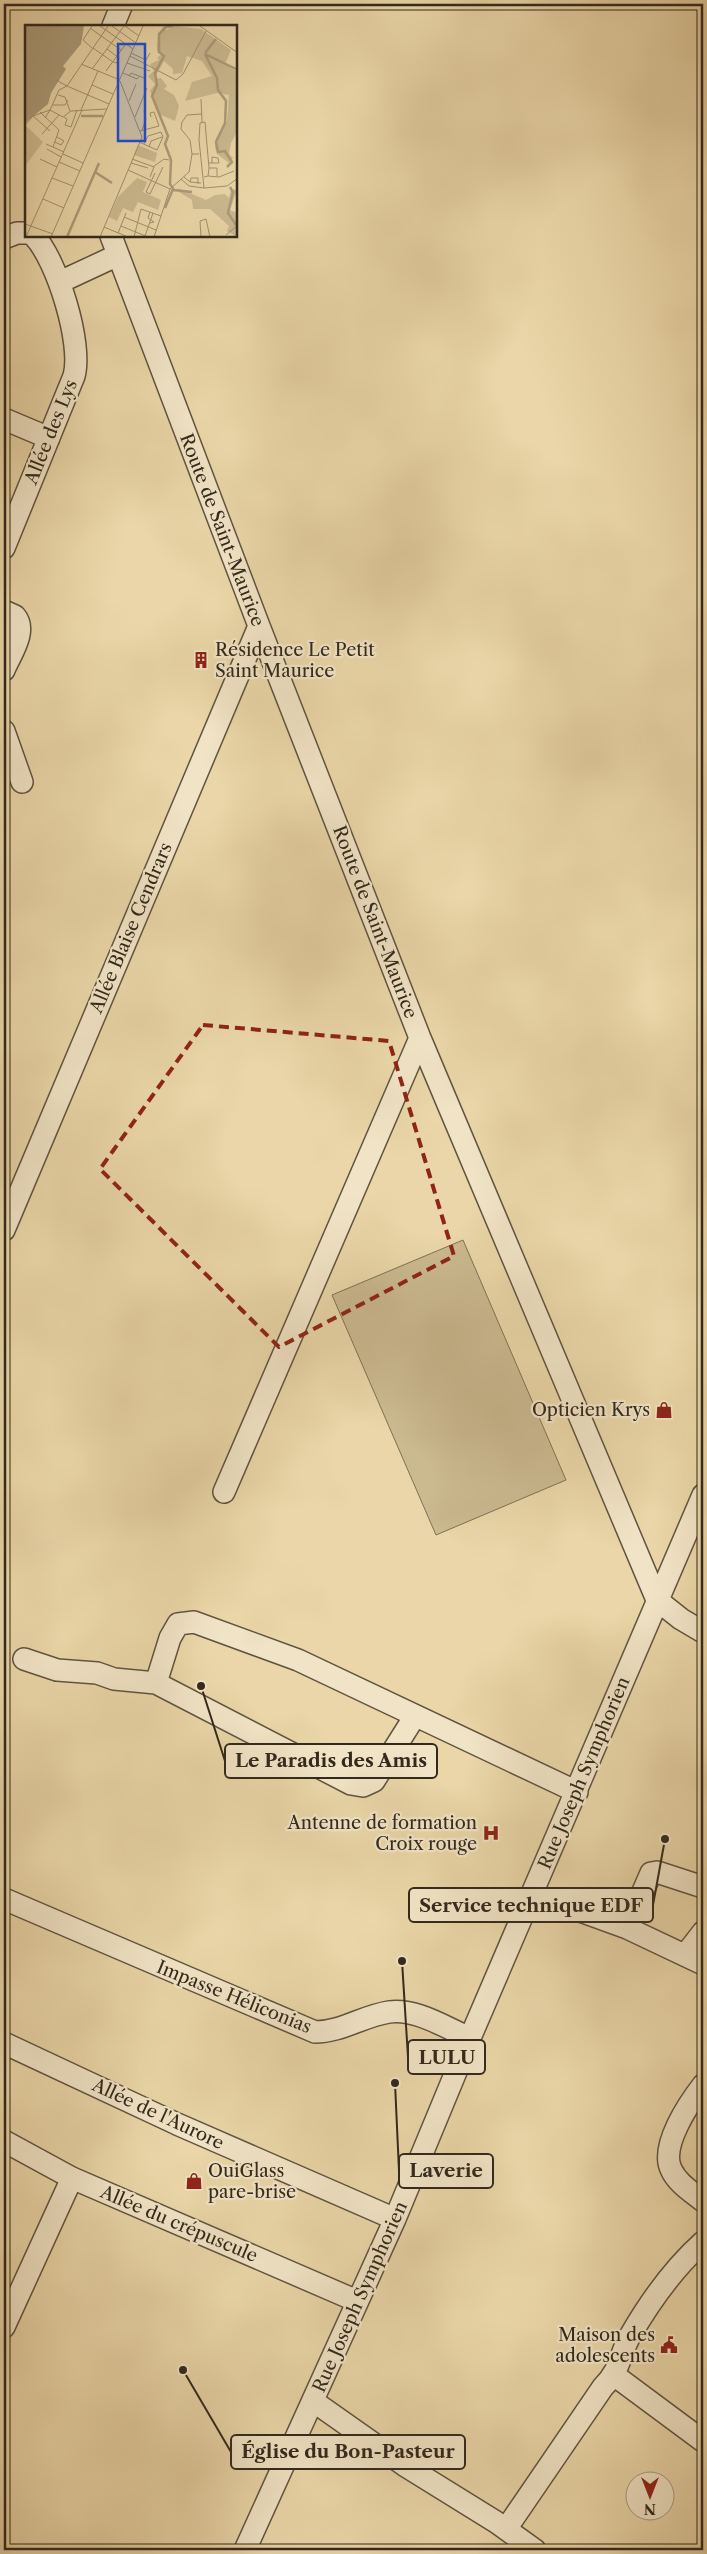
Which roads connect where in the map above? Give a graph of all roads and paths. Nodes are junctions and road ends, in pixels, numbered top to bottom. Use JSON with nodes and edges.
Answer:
{"nodes":[{"id":1,"x":122,"y":4,"type":"edge"},
{"id":2,"x":114,"y":25,"type":"edge"},
{"id":3,"x":25,"y":233,"type":"edge"},
{"id":4,"x":4,"y":238,"type":"edge"},
{"id":5,"x":35,"y":238,"type":"edge"},
{"id":6,"x":114,"y":246,"type":"edge"},
{"id":7,"x":60,"y":282,"type":"junction"},
{"id":8,"x":4,"y":419,"type":"edge"},
{"id":9,"x":49,"y":438,"type":"junction"},
{"id":10,"x":4,"y":548,"type":"edge"},
{"id":11,"x":4,"y":611,"type":"edge"},
{"id":12,"x":259,"y":626,"type":"junction"},
{"id":13,"x":4,"y":670,"type":"edge"},
{"id":14,"x":4,"y":731,"type":"edge"},
{"id":15,"x":22,"y":782,"type":"dead end"},
{"id":16,"x":420,"y":1038,"type":"junction"},
{"id":17,"x":4,"y":1230,"type":"edge"},
{"id":18,"x":224,"y":1492,"type":"dead end"},
{"id":19,"x":703,"y":1495,"type":"edge"},
{"id":20,"x":657,"y":1600,"type":"junction"},
{"id":21,"x":703,"y":1632,"type":"edge"},
{"id":22,"x":24,"y":1659,"type":"dead end"},
{"id":23,"x":156,"y":1684,"type":"junction"},
{"id":24,"x":415,"y":1716,"type":"junction"},
{"id":25,"x":577,"y":1792,"type":"junction"},
{"id":26,"x":703,"y":1887,"type":"edge"},
{"id":27,"x":533,"y":1894,"type":"junction"},
{"id":28,"x":4,"y":1899,"type":"edge"},
{"id":29,"x":628,"y":1928,"type":"junction"},
{"id":30,"x":703,"y":1932,"type":"edge"},
{"id":31,"x":695,"y":1959,"type":"edge"},
{"id":32,"x":470,"y":2038,"type":"junction"},
{"id":33,"x":4,"y":2043,"type":"edge"},
{"id":34,"x":703,"y":2085,"type":"edge"},
{"id":35,"x":4,"y":2141,"type":"edge"},
{"id":36,"x":72,"y":2178,"type":"junction"},
{"id":37,"x":703,"y":2201,"type":"edge"},
{"id":38,"x":396,"y":2219,"type":"junction"},
{"id":39,"x":703,"y":2242,"type":"edge"},
{"id":40,"x":357,"y":2301,"type":"junction"},
{"id":41,"x":4,"y":2327,"type":"edge"},
{"id":42,"x":614,"y":2375,"type":"junction"},
{"id":43,"x":313,"y":2401,"type":"junction"},
{"id":44,"x":703,"y":2441,"type":"edge"},
{"id":45,"x":506,"y":2529,"type":"junction"},
{"id":46,"x":245,"y":2550,"type":"edge"},
{"id":47,"x":535,"y":2550,"type":"edge"}],
"edges":[{"from":1,"to":2,"type":"street"},
{"from":3,"to":4,"type":"street"},
{"from":5,"to":7,"type":"street","name":"Allée des Lys"},
{"from":6,"to":7,"type":"street"},
{"from":6,"to":12,"type":"street","name":"Route de Saint-Maurice"},
{"from":7,"to":9,"type":"street","name":"Allée des Lys"},
{"from":8,"to":9,"type":"street"},
{"from":9,"to":10,"type":"street","name":"Allée des Lys"},
{"from":11,"to":13,"type":"street"},
{"from":12,"to":16,"type":"street","name":"Route de Saint-Maurice"},
{"from":12,"to":17,"type":"street","name":"Allée Blaise Cendrars"},
{"from":14,"to":15,"type":"street"},
{"from":16,"to":18,"type":"street"},
{"from":16,"to":20,"type":"street","name":"Route de Saint-Maurice"},
{"from":19,"to":20,"type":"street","name":"Rue Joseph Symphorien"},
{"from":20,"to":21,"type":"street"},
{"from":20,"to":25,"type":"street","name":"Rue Joseph Symphorien"},
{"from":22,"to":23,"type":"street"},
{"from":23,"to":24,"type":"street"},
{"from":23,"to":24,"type":"street"},
{"from":24,"to":25,"type":"street"},
{"from":25,"to":27,"type":"street","name":"Rue Joseph Symphorien"},
{"from":26,"to":29,"type":"street"},
{"from":27,"to":29,"type":"street"},
{"from":27,"to":32,"type":"street","name":"Rue Joseph Symphorien"},
{"from":28,"to":32,"type":"street","name":"Impasse Héliconias"},
{"from":29,"to":31,"type":"street"},
{"from":30,"to":31,"type":"street"},
{"from":32,"to":38,"type":"street","name":"Rue Joseph Symphorien"},
{"from":33,"to":38,"type":"street","name":"Allée de l'Aurore"},
{"from":34,"to":37,"type":"street"},
{"from":35,"to":36,"type":"street","name":"Allée du crépuscule"},
{"from":36,"to":40,"type":"street","name":"Allée du crépuscule"},
{"from":36,"to":41,"type":"street"},
{"from":38,"to":40,"type":"street","name":"Rue Joseph Symphorien"},
{"from":39,"to":42,"type":"street"},
{"from":40,"to":43,"type":"street","name":"Rue Joseph Symphorien"},
{"from":42,"to":44,"type":"street"},
{"from":42,"to":45,"type":"street"},
{"from":43,"to":45,"type":"street"},
{"from":43,"to":46,"type":"street","name":"Rue Joseph Symphorien"},
{"from":45,"to":47,"type":"street"}]}
